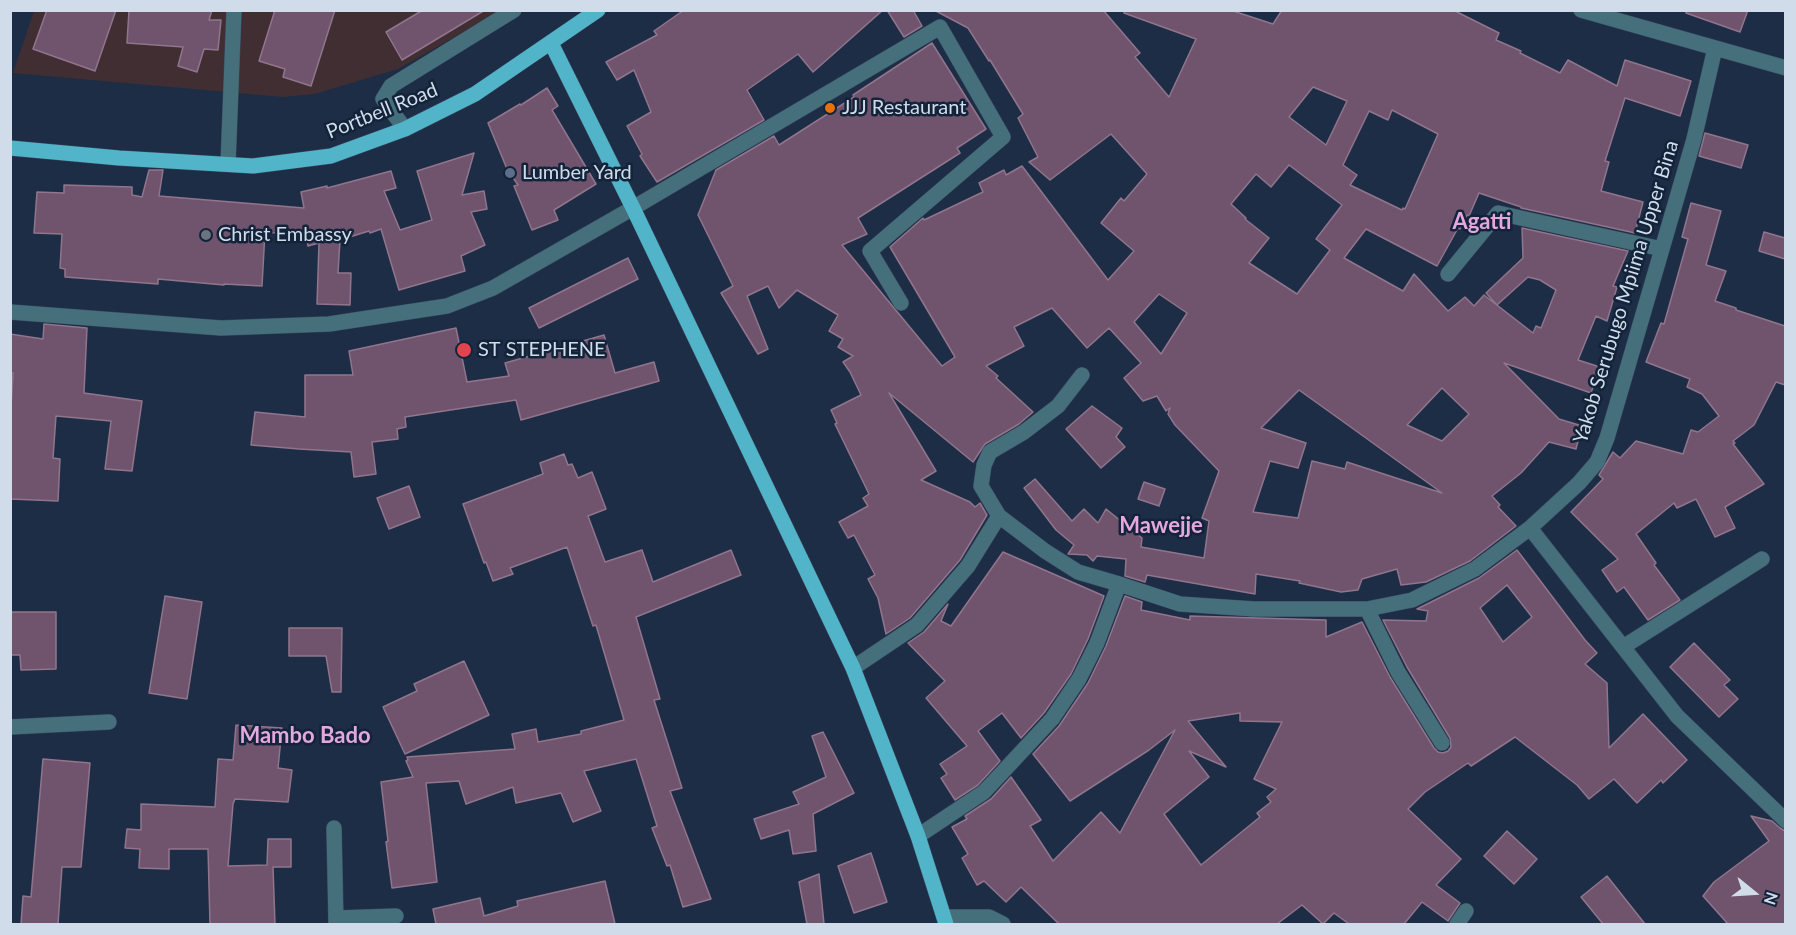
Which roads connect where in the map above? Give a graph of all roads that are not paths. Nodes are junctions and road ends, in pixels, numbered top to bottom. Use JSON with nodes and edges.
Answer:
{"nodes":[{"id":1,"x":234,"y":10,"type":"edge"},
{"id":2,"x":514,"y":10,"type":"edge"},
{"id":3,"x":598,"y":10,"type":"edge"},
{"id":4,"x":1581,"y":10,"type":"edge"},
{"id":5,"x":551,"y":43,"type":"junction"},
{"id":6,"x":1715,"y":48,"type":"junction"},
{"id":7,"x":1785,"y":68,"type":"edge"},
{"id":8,"x":405,"y":129,"type":"junction"},
{"id":9,"x":10,"y":148,"type":"edge"},
{"id":10,"x":228,"y":164,"type":"junction"},
{"id":11,"x":633,"y":208,"type":"junction"},
{"id":12,"x":1662,"y":249,"type":"junction"},
{"id":13,"x":1448,"y":274,"type":"dead end"},
{"id":14,"x":901,"y":303,"type":"dead end"},
{"id":15,"x":10,"y":312,"type":"edge"},
{"id":16,"x":1082,"y":375,"type":"dead end"},
{"id":17,"x":999,"y":516,"type":"junction"},
{"id":18,"x":1530,"y":528,"type":"junction"},
{"id":19,"x":1762,"y":559,"type":"dead end"},
{"id":20,"x":1119,"y":584,"type":"junction"},
{"id":21,"x":1367,"y":609,"type":"junction"},
{"id":22,"x":1623,"y":647,"type":"junction"},
{"id":23,"x":854,"y":668,"type":"junction"},
{"id":24,"x":109,"y":722,"type":"dead end"},
{"id":25,"x":10,"y":727,"type":"edge"},
{"id":26,"x":1442,"y":743,"type":"dead end"},
{"id":27,"x":1785,"y":821,"type":"edge"},
{"id":28,"x":334,"y":828,"type":"dead end"},
{"id":29,"x":918,"y":836,"type":"junction"},
{"id":30,"x":1466,"y":911,"type":"dead end"},
{"id":31,"x":396,"y":916,"type":"dead end"},
{"id":32,"x":336,"y":921,"type":"edge"},
{"id":33,"x":945,"y":921,"type":"edge"},
{"id":34,"x":1003,"y":924,"type":"edge"},
{"id":35,"x":1457,"y":924,"type":"edge"}],
"edges":[{"from":1,"to":10,"type":"street"},
{"from":2,"to":8,"type":"street"},
{"from":3,"to":5,"type":"main road","name":"Portbell Road"},
{"from":4,"to":6,"type":"street"},
{"from":5,"to":8,"type":"main road","name":"Portbell Road"},
{"from":5,"to":11,"type":"main road"},
{"from":6,"to":7,"type":"street"},
{"from":6,"to":12,"type":"street","name":"Yakob Serubugo Mpiima Upper Bina"},
{"from":8,"to":10,"type":"main road","name":"Portbell Road"},
{"from":9,"to":10,"type":"main road","name":"Portbell Road"},
{"from":11,"to":14,"type":"street"},
{"from":11,"to":15,"type":"street"},
{"from":11,"to":23,"type":"main road"},
{"from":12,"to":13,"type":"street"},
{"from":12,"to":18,"type":"street","name":"Yakob Serubugo Mpiima Upper Bina"},
{"from":16,"to":17,"type":"street"},
{"from":17,"to":20,"type":"street","name":"Yakob Serubugo Mpiima Upper Bina"},
{"from":17,"to":23,"type":"street"},
{"from":18,"to":21,"type":"street","name":"Yakob Serubugo Mpiima Upper Bina"},
{"from":18,"to":22,"type":"street"},
{"from":19,"to":22,"type":"street"},
{"from":20,"to":21,"type":"street","name":"Yakob Serubugo Mpiima Upper Bina"},
{"from":20,"to":29,"type":"street"},
{"from":21,"to":26,"type":"street"},
{"from":22,"to":27,"type":"street"},
{"from":23,"to":29,"type":"main road"},
{"from":24,"to":25,"type":"street"},
{"from":28,"to":32,"type":"street"},
{"from":29,"to":33,"type":"main road"},
{"from":30,"to":35,"type":"street"},
{"from":31,"to":32,"type":"street"},
{"from":33,"to":34,"type":"street"}]}
